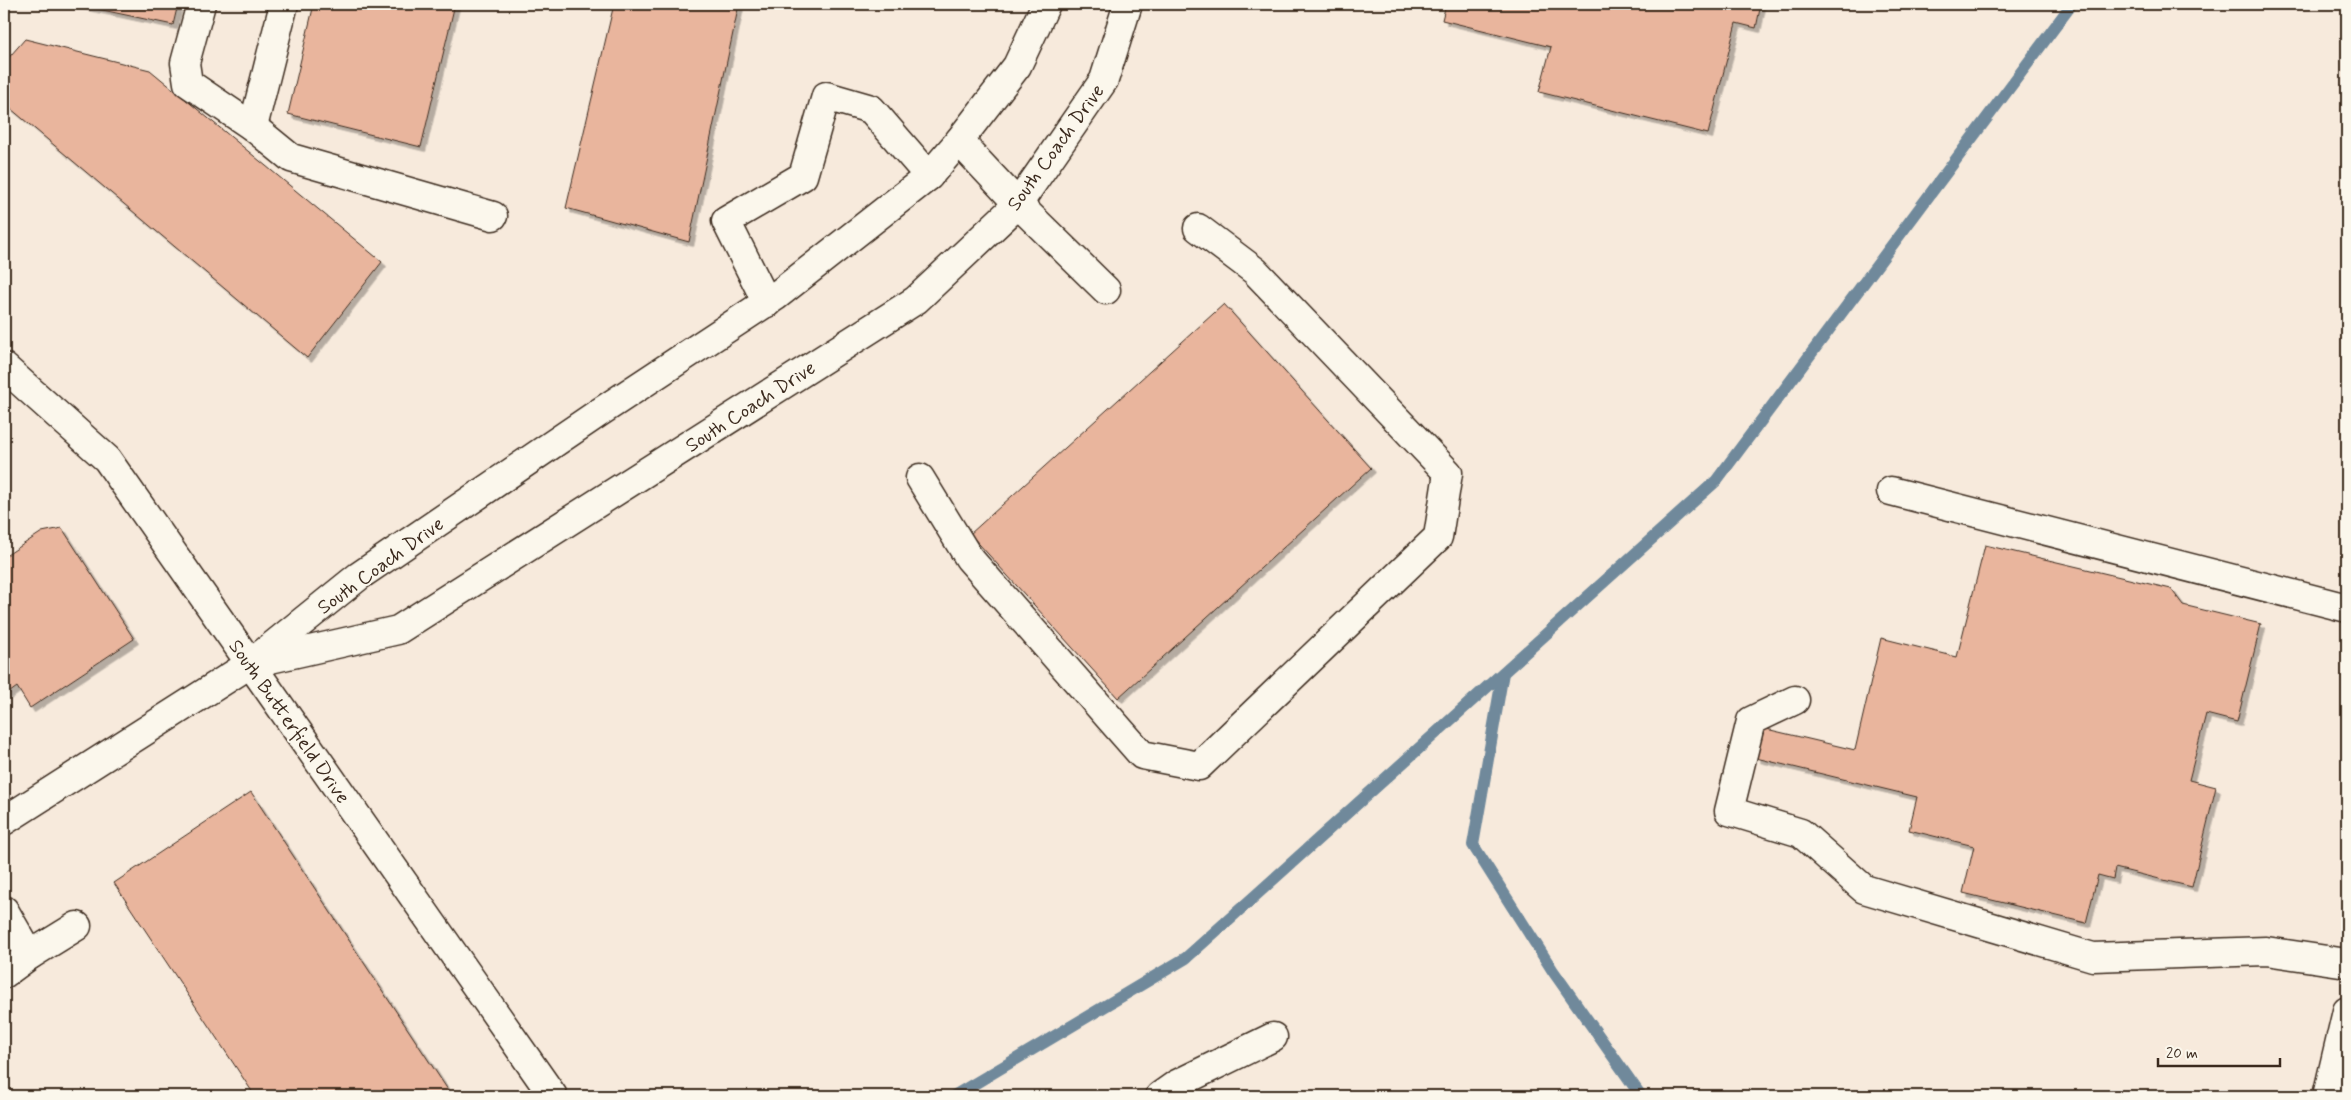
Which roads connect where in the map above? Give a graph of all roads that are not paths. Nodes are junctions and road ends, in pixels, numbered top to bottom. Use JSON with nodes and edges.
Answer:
{"nodes":[{"id":1,"x":201,"y":4,"type":"edge"},
{"id":2,"x":284,"y":4,"type":"edge"},
{"id":3,"x":1046,"y":4,"type":"edge"},
{"id":4,"x":1128,"y":4,"type":"edge"},
{"id":5,"x":253,"y":127,"type":"junction"},
{"id":6,"x":960,"y":141,"type":"junction"},
{"id":7,"x":929,"y":176,"type":"junction"},
{"id":8,"x":1018,"y":204,"type":"junction"},
{"id":9,"x":493,"y":216,"type":"dead end"},
{"id":10,"x":1198,"y":228,"type":"dead end"},
{"id":11,"x":1106,"y":290,"type":"dead end"},
{"id":12,"x":767,"y":303,"type":"junction"},
{"id":13,"x":4,"y":367,"type":"edge"},
{"id":14,"x":920,"y":478,"type":"dead end"},
{"id":15,"x":1891,"y":491,"type":"dead end"},
{"id":16,"x":2347,"y":608,"type":"edge"},
{"id":17,"x":250,"y":664,"type":"junction"},
{"id":18,"x":1795,"y":700,"type":"dead end"},
{"id":19,"x":4,"y":821,"type":"edge"},
{"id":20,"x":4,"y":910,"type":"edge"},
{"id":21,"x":77,"y":926,"type":"dead end"},
{"id":22,"x":30,"y":956,"type":"junction"},
{"id":23,"x":2347,"y":962,"type":"edge"},
{"id":24,"x":4,"y":974,"type":"edge"},
{"id":25,"x":2347,"y":1011,"type":"edge"},
{"id":26,"x":1273,"y":1036,"type":"dead end"},
{"id":27,"x":553,"y":1096,"type":"edge"},
{"id":28,"x":1160,"y":1096,"type":"edge"},
{"id":29,"x":2327,"y":1096,"type":"edge"}],
"edges":[{"from":1,"to":5,"type":"street"},
{"from":2,"to":5,"type":"street"},
{"from":3,"to":6,"type":"street","name":"South Coach Drive"},
{"from":4,"to":8,"type":"street","name":"South Coach Drive"},
{"from":5,"to":9,"type":"street"},
{"from":6,"to":7,"type":"street","name":"South Coach Drive"},
{"from":6,"to":8,"type":"street"},
{"from":7,"to":12,"type":"street","name":"South Coach Drive"},
{"from":7,"to":12,"type":"street"},
{"from":8,"to":11,"type":"street"},
{"from":8,"to":17,"type":"street","name":"South Coach Drive"},
{"from":10,"to":14,"type":"street"},
{"from":12,"to":17,"type":"street","name":"South Coach Drive"},
{"from":13,"to":17,"type":"street","name":"South Butterfield Drive"},
{"from":15,"to":16,"type":"street"},
{"from":17,"to":19,"type":"street","name":"South Coach Drive"},
{"from":17,"to":27,"type":"street","name":"South Butterfield Drive"},
{"from":18,"to":23,"type":"street"},
{"from":20,"to":22,"type":"street"},
{"from":21,"to":22,"type":"street"},
{"from":22,"to":24,"type":"street"},
{"from":25,"to":29,"type":"street"},
{"from":26,"to":28,"type":"street"}]}
